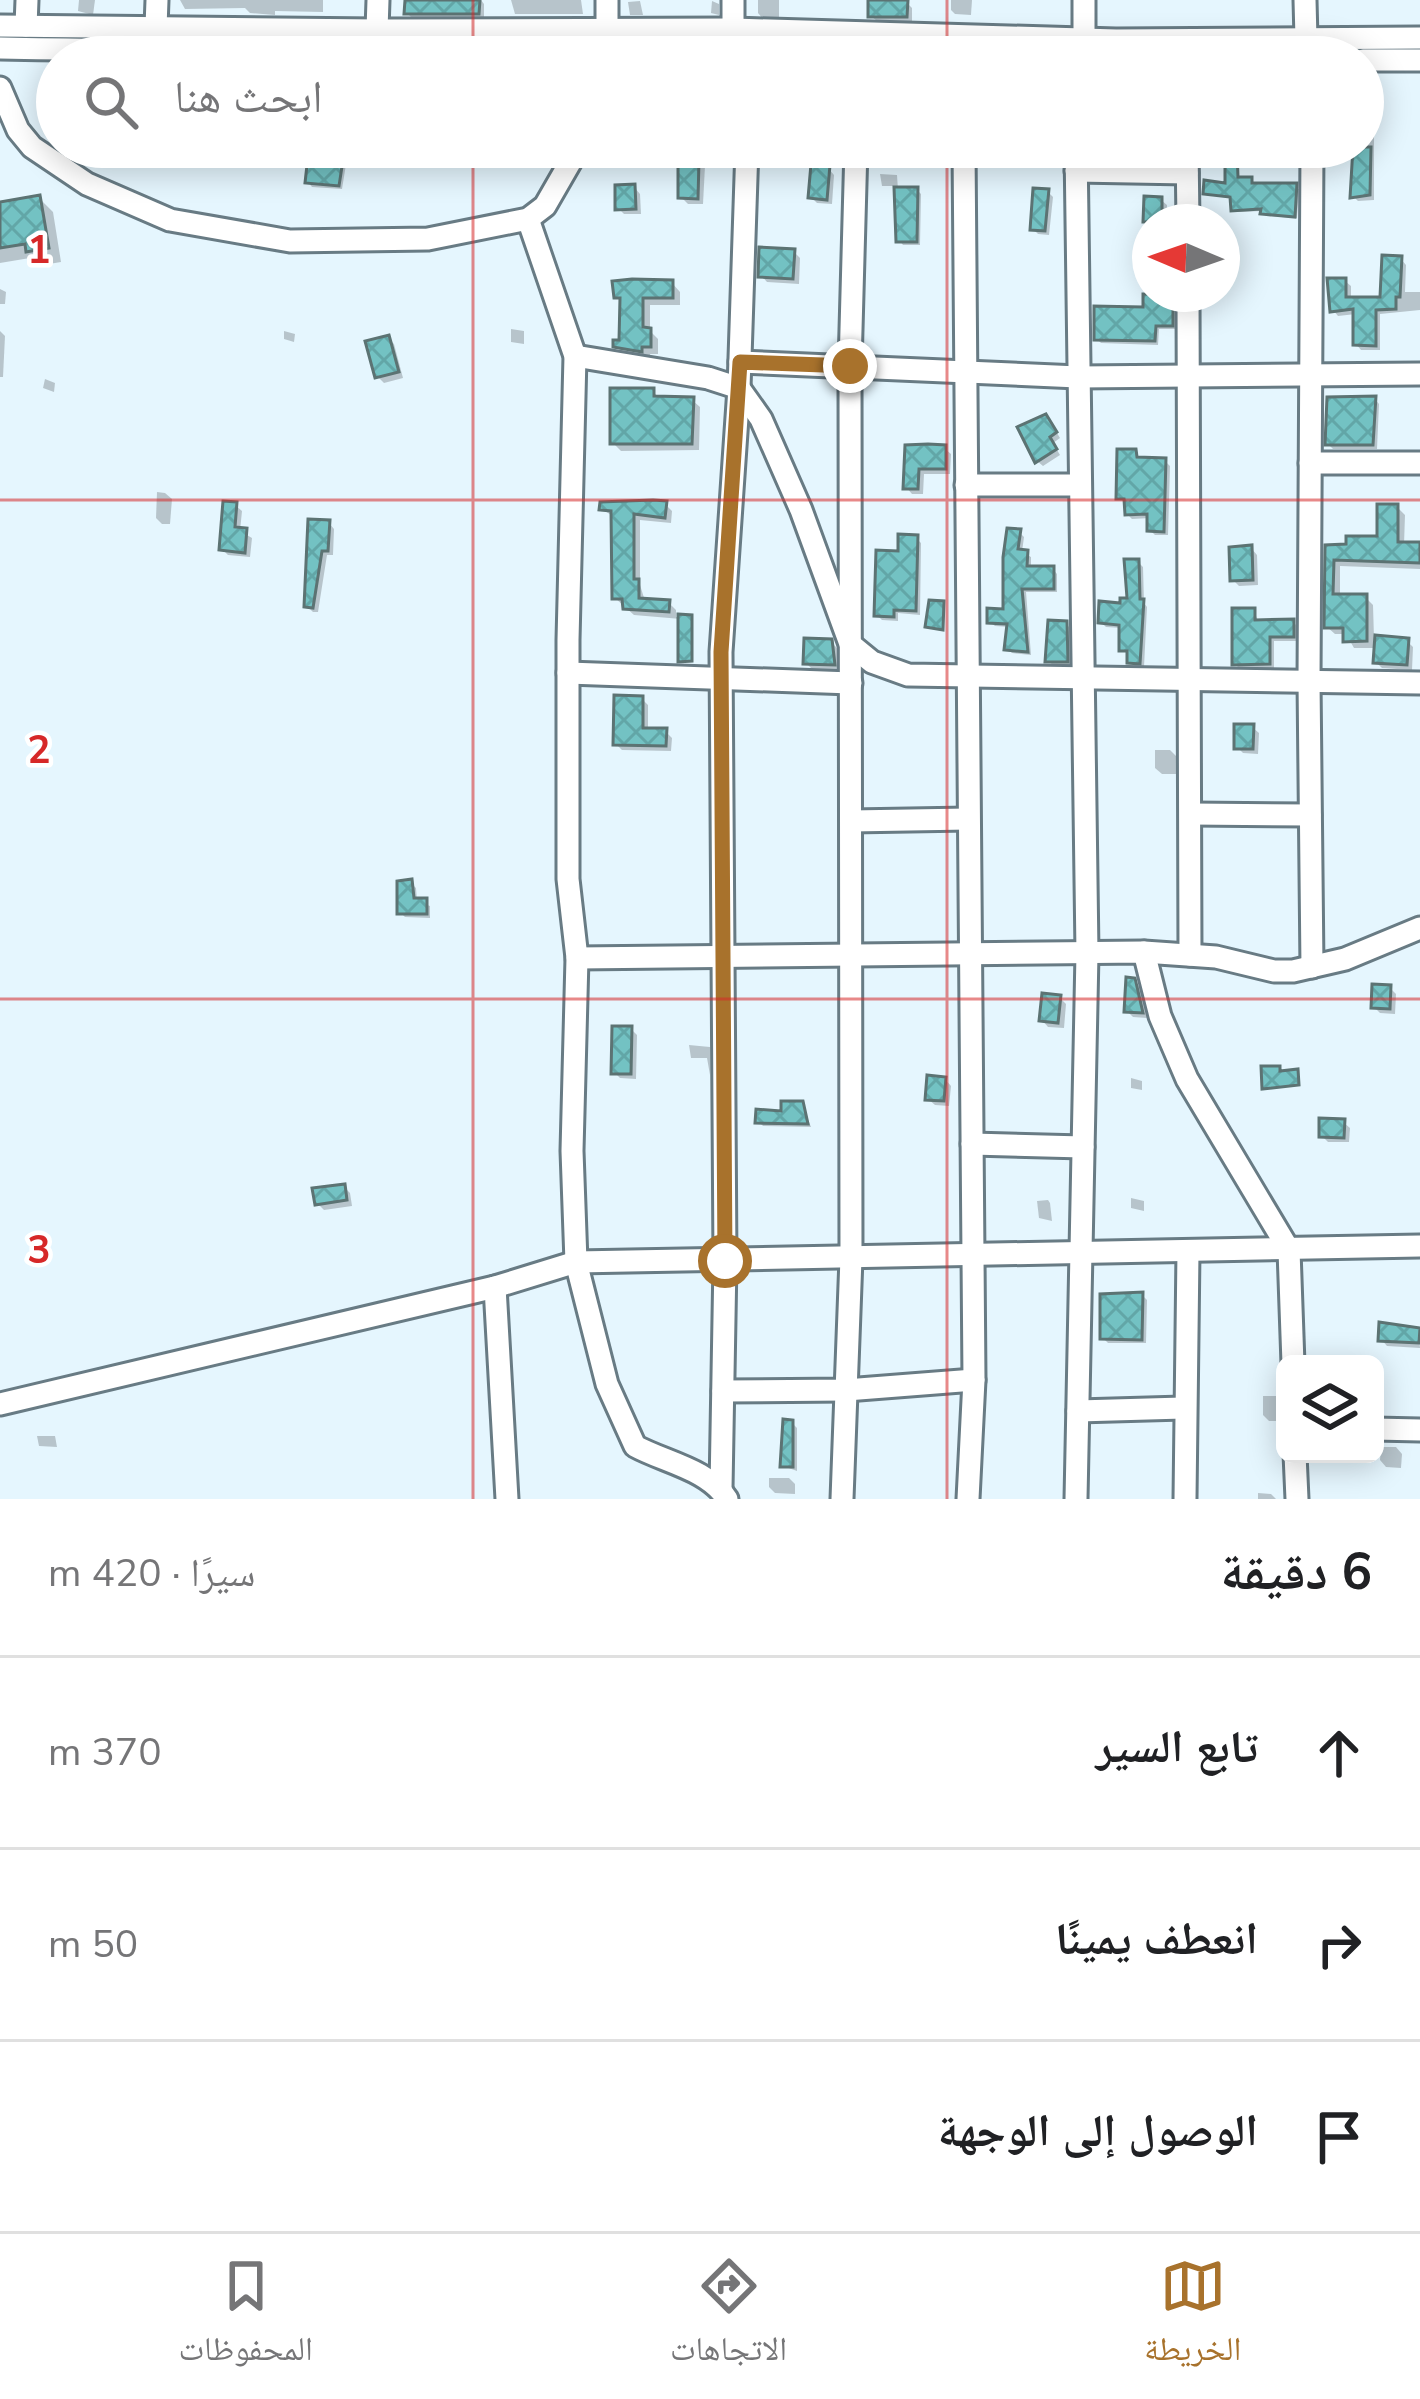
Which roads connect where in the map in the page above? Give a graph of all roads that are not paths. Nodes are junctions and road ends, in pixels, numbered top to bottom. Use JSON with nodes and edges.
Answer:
{"nodes":[{"id":1,"x":27,"y":0,"type":"edge"},
{"id":2,"x":157,"y":0,"type":"edge"},
{"id":3,"x":378,"y":0,"type":"edge"},
{"id":4,"x":607,"y":0,"type":"edge"},
{"id":5,"x":733,"y":0,"type":"edge"},
{"id":6,"x":1084,"y":0,"type":"edge"},
{"id":7,"x":1305,"y":0,"type":"edge"},
{"id":8,"x":0,"y":26,"type":"edge"},
{"id":9,"x":26,"y":26,"type":"junction"},
{"id":10,"x":156,"y":27,"type":"junction"},
{"id":11,"x":733,"y":28,"type":"junction"},
{"id":12,"x":608,"y":29,"type":"junction"},
{"id":13,"x":377,"y":30,"type":"junction"},
{"id":14,"x":967,"y":36,"type":"edge"},
{"id":15,"x":1084,"y":36,"type":"edge"},
{"id":16,"x":1306,"y":36,"type":"edge"},
{"id":17,"x":1384,"y":38,"type":"edge"},
{"id":18,"x":1420,"y":38,"type":"edge"},
{"id":19,"x":0,"y":48,"type":"edge"},
{"id":20,"x":36,"y":48,"type":"edge"},
{"id":21,"x":1384,"y":60,"type":"edge"},
{"id":22,"x":1420,"y":60,"type":"edge"},
{"id":23,"x":0,"y":88,"type":"edge"},
{"id":24,"x":36,"y":148,"type":"edge"},
{"id":25,"x":61,"y":168,"type":"edge"},
{"id":26,"x":567,"y":168,"type":"edge"},
{"id":27,"x":746,"y":168,"type":"edge"},
{"id":28,"x":855,"y":168,"type":"edge"},
{"id":29,"x":964,"y":168,"type":"edge"},
{"id":30,"x":1187,"y":168,"type":"edge"},
{"id":31,"x":1312,"y":168,"type":"edge"},
{"id":32,"x":1076,"y":171,"type":"joint"},
{"id":33,"x":1187,"y":173,"type":"junction"},
{"id":34,"x":1188,"y":204,"type":"edge"},
{"id":35,"x":528,"y":219,"type":"junction"},
{"id":36,"x":1188,"y":312,"type":"edge"},
{"id":37,"x":575,"y":356,"type":"junction"},
{"id":38,"x":740,"y":362,"type":"junction"},
{"id":39,"x":850,"y":366,"type":"junction"},
{"id":40,"x":965,"y":370,"type":"junction"},
{"id":41,"x":1420,"y":374,"type":"edge"},
{"id":42,"x":1310,"y":375,"type":"junction"},
{"id":43,"x":1078,"y":377,"type":"junction"},
{"id":44,"x":1189,"y":378,"type":"junction"},
{"id":45,"x":739,"y":388,"type":"junction"},
{"id":46,"x":1310,"y":463,"type":"junction"},
{"id":47,"x":1420,"y":463,"type":"edge"},
{"id":48,"x":966,"y":485,"type":"junction"},
{"id":49,"x":1080,"y":485,"type":"junction"},
{"id":50,"x":850,"y":644,"type":"junction"},
{"id":51,"x":568,"y":673,"type":"junction"},
{"id":52,"x":967,"y":676,"type":"junction"},
{"id":53,"x":721,"y":678,"type":"junction"},
{"id":54,"x":1085,"y":678,"type":"junction"},
{"id":55,"x":1192,"y":680,"type":"junction"},
{"id":56,"x":1309,"y":682,"type":"junction"},
{"id":57,"x":851,"y":683,"type":"junction"},
{"id":58,"x":1420,"y":683,"type":"edge"},
{"id":59,"x":1191,"y":814,"type":"junction"},
{"id":60,"x":1310,"y":815,"type":"junction"},
{"id":61,"x":968,"y":819,"type":"junction"},
{"id":62,"x":851,"y":821,"type":"junction"},
{"id":63,"x":1420,"y":928,"type":"edge"},
{"id":64,"x":1144,"y":952,"type":"junction"},
{"id":65,"x":1087,"y":953,"type":"junction"},
{"id":66,"x":968,"y":954,"type":"junction"},
{"id":67,"x":851,"y":956,"type":"junction"},
{"id":68,"x":1190,"y":956,"type":"junction"},
{"id":69,"x":723,"y":957,"type":"junction"},
{"id":70,"x":578,"y":958,"type":"junction"},
{"id":71,"x":1312,"y":967,"type":"junction"},
{"id":72,"x":972,"y":1144,"type":"junction"},
{"id":73,"x":1083,"y":1147,"type":"junction"},
{"id":74,"x":1420,"y":1246,"type":"edge"},
{"id":75,"x":1289,"y":1250,"type":"junction"},
{"id":76,"x":1188,"y":1251,"type":"junction"},
{"id":77,"x":1082,"y":1253,"type":"junction"},
{"id":78,"x":972,"y":1254,"type":"junction"},
{"id":79,"x":851,"y":1258,"type":"junction"},
{"id":80,"x":725,"y":1261,"type":"junction"},
{"id":81,"x":576,"y":1262,"type":"junction"},
{"id":82,"x":495,"y":1287,"type":"junction"},
{"id":83,"x":1293,"y":1355,"type":"edge"},
{"id":84,"x":974,"y":1380,"type":"junction"},
{"id":85,"x":723,"y":1390,"type":"junction"},
{"id":86,"x":846,"y":1390,"type":"junction"},
{"id":87,"x":0,"y":1404,"type":"edge"},
{"id":88,"x":1183,"y":1408,"type":"junction"},
{"id":89,"x":1078,"y":1411,"type":"junction"},
{"id":90,"x":1384,"y":1429,"type":"edge"},
{"id":91,"x":1420,"y":1430,"type":"edge"},
{"id":92,"x":1295,"y":1463,"type":"edge"},
{"id":93,"x":724,"y":1494,"type":"edge"},
{"id":94,"x":506,"y":1499,"type":"edge"},
{"id":95,"x":842,"y":1499,"type":"edge"},
{"id":96,"x":968,"y":1499,"type":"edge"},
{"id":97,"x":1076,"y":1499,"type":"edge"},
{"id":98,"x":1185,"y":1499,"type":"edge"},
{"id":99,"x":1297,"y":1499,"type":"edge"}],
"edges":[{"from":1,"to":9,"type":"street"},
{"from":2,"to":10,"type":"street"},
{"from":3,"to":13,"type":"street"},
{"from":4,"to":12,"type":"street"},
{"from":5,"to":11,"type":"street"},
{"from":6,"to":15,"type":"street"},
{"from":7,"to":16,"type":"street"},
{"from":8,"to":9,"type":"street"},
{"from":9,"to":10,"type":"street"},
{"from":10,"to":13,"type":"street"},
{"from":11,"to":12,"type":"street"},
{"from":11,"to":14,"type":"street"},
{"from":12,"to":13,"type":"street"},
{"from":17,"to":18,"type":"street"},
{"from":19,"to":20,"type":"street"},
{"from":21,"to":22,"type":"street"},
{"from":23,"to":24,"type":"street"},
{"from":25,"to":35,"type":"street"},
{"from":26,"to":35,"type":"street"},
{"from":27,"to":38,"type":"street"},
{"from":28,"to":39,"type":"street"},
{"from":29,"to":40,"type":"street"},
{"from":30,"to":33,"type":"street"},
{"from":31,"to":42,"type":"street"},
{"from":32,"to":33,"type":"street"},
{"from":32,"to":43,"type":"street"},
{"from":33,"to":34,"type":"street"},
{"from":35,"to":37,"type":"street"},
{"from":36,"to":44,"type":"street"},
{"from":37,"to":45,"type":"street"},
{"from":37,"to":51,"type":"street"},
{"from":38,"to":39,"type":"street"},
{"from":38,"to":45,"type":"street"},
{"from":39,"to":40,"type":"street"},
{"from":39,"to":50,"type":"street"},
{"from":40,"to":43,"type":"street"},
{"from":40,"to":48,"type":"street"},
{"from":41,"to":42,"type":"street"},
{"from":42,"to":44,"type":"street"},
{"from":42,"to":46,"type":"street"},
{"from":43,"to":44,"type":"street"},
{"from":43,"to":49,"type":"street"},
{"from":44,"to":55,"type":"street"},
{"from":45,"to":50,"type":"street"},
{"from":45,"to":53,"type":"street"},
{"from":46,"to":47,"type":"street"},
{"from":46,"to":56,"type":"street"},
{"from":48,"to":49,"type":"street"},
{"from":48,"to":52,"type":"street"},
{"from":49,"to":54,"type":"street"},
{"from":50,"to":52,"type":"street"},
{"from":50,"to":57,"type":"street"},
{"from":51,"to":53,"type":"street"},
{"from":51,"to":70,"type":"street"},
{"from":52,"to":54,"type":"street"},
{"from":52,"to":61,"type":"street"},
{"from":53,"to":57,"type":"street"},
{"from":53,"to":69,"type":"street"},
{"from":54,"to":55,"type":"street"},
{"from":54,"to":65,"type":"street"},
{"from":55,"to":56,"type":"street"},
{"from":55,"to":59,"type":"street"},
{"from":56,"to":58,"type":"street"},
{"from":56,"to":60,"type":"street"},
{"from":57,"to":62,"type":"street"},
{"from":59,"to":60,"type":"street"},
{"from":59,"to":68,"type":"street"},
{"from":60,"to":71,"type":"street"},
{"from":61,"to":62,"type":"street"},
{"from":61,"to":66,"type":"street"},
{"from":62,"to":67,"type":"street"},
{"from":63,"to":71,"type":"street"},
{"from":64,"to":65,"type":"street"},
{"from":64,"to":68,"type":"street"},
{"from":64,"to":75,"type":"street"},
{"from":65,"to":66,"type":"street"},
{"from":65,"to":73,"type":"street"},
{"from":66,"to":67,"type":"street"},
{"from":66,"to":72,"type":"street"},
{"from":67,"to":69,"type":"street"},
{"from":67,"to":79,"type":"street"},
{"from":68,"to":71,"type":"street"},
{"from":69,"to":70,"type":"street"},
{"from":69,"to":80,"type":"street"},
{"from":70,"to":81,"type":"street"},
{"from":72,"to":73,"type":"street"},
{"from":72,"to":78,"type":"street"},
{"from":73,"to":77,"type":"street"},
{"from":74,"to":75,"type":"street"},
{"from":75,"to":76,"type":"street"},
{"from":75,"to":83,"type":"street"},
{"from":76,"to":77,"type":"street"},
{"from":76,"to":88,"type":"street"},
{"from":77,"to":78,"type":"street"},
{"from":77,"to":89,"type":"street"},
{"from":78,"to":79,"type":"street"},
{"from":78,"to":84,"type":"street"},
{"from":79,"to":80,"type":"street"},
{"from":79,"to":86,"type":"street"},
{"from":80,"to":81,"type":"street"},
{"from":80,"to":85,"type":"street"},
{"from":81,"to":82,"type":"street"},
{"from":81,"to":93,"type":"street"},
{"from":82,"to":87,"type":"street"},
{"from":82,"to":94,"type":"street"},
{"from":84,"to":86,"type":"street"},
{"from":84,"to":96,"type":"street"},
{"from":85,"to":86,"type":"street"},
{"from":85,"to":93,"type":"street"},
{"from":86,"to":95,"type":"street"},
{"from":88,"to":89,"type":"street"},
{"from":88,"to":98,"type":"street"},
{"from":89,"to":97,"type":"street"},
{"from":90,"to":91,"type":"street"},
{"from":92,"to":99,"type":"street"}]}
